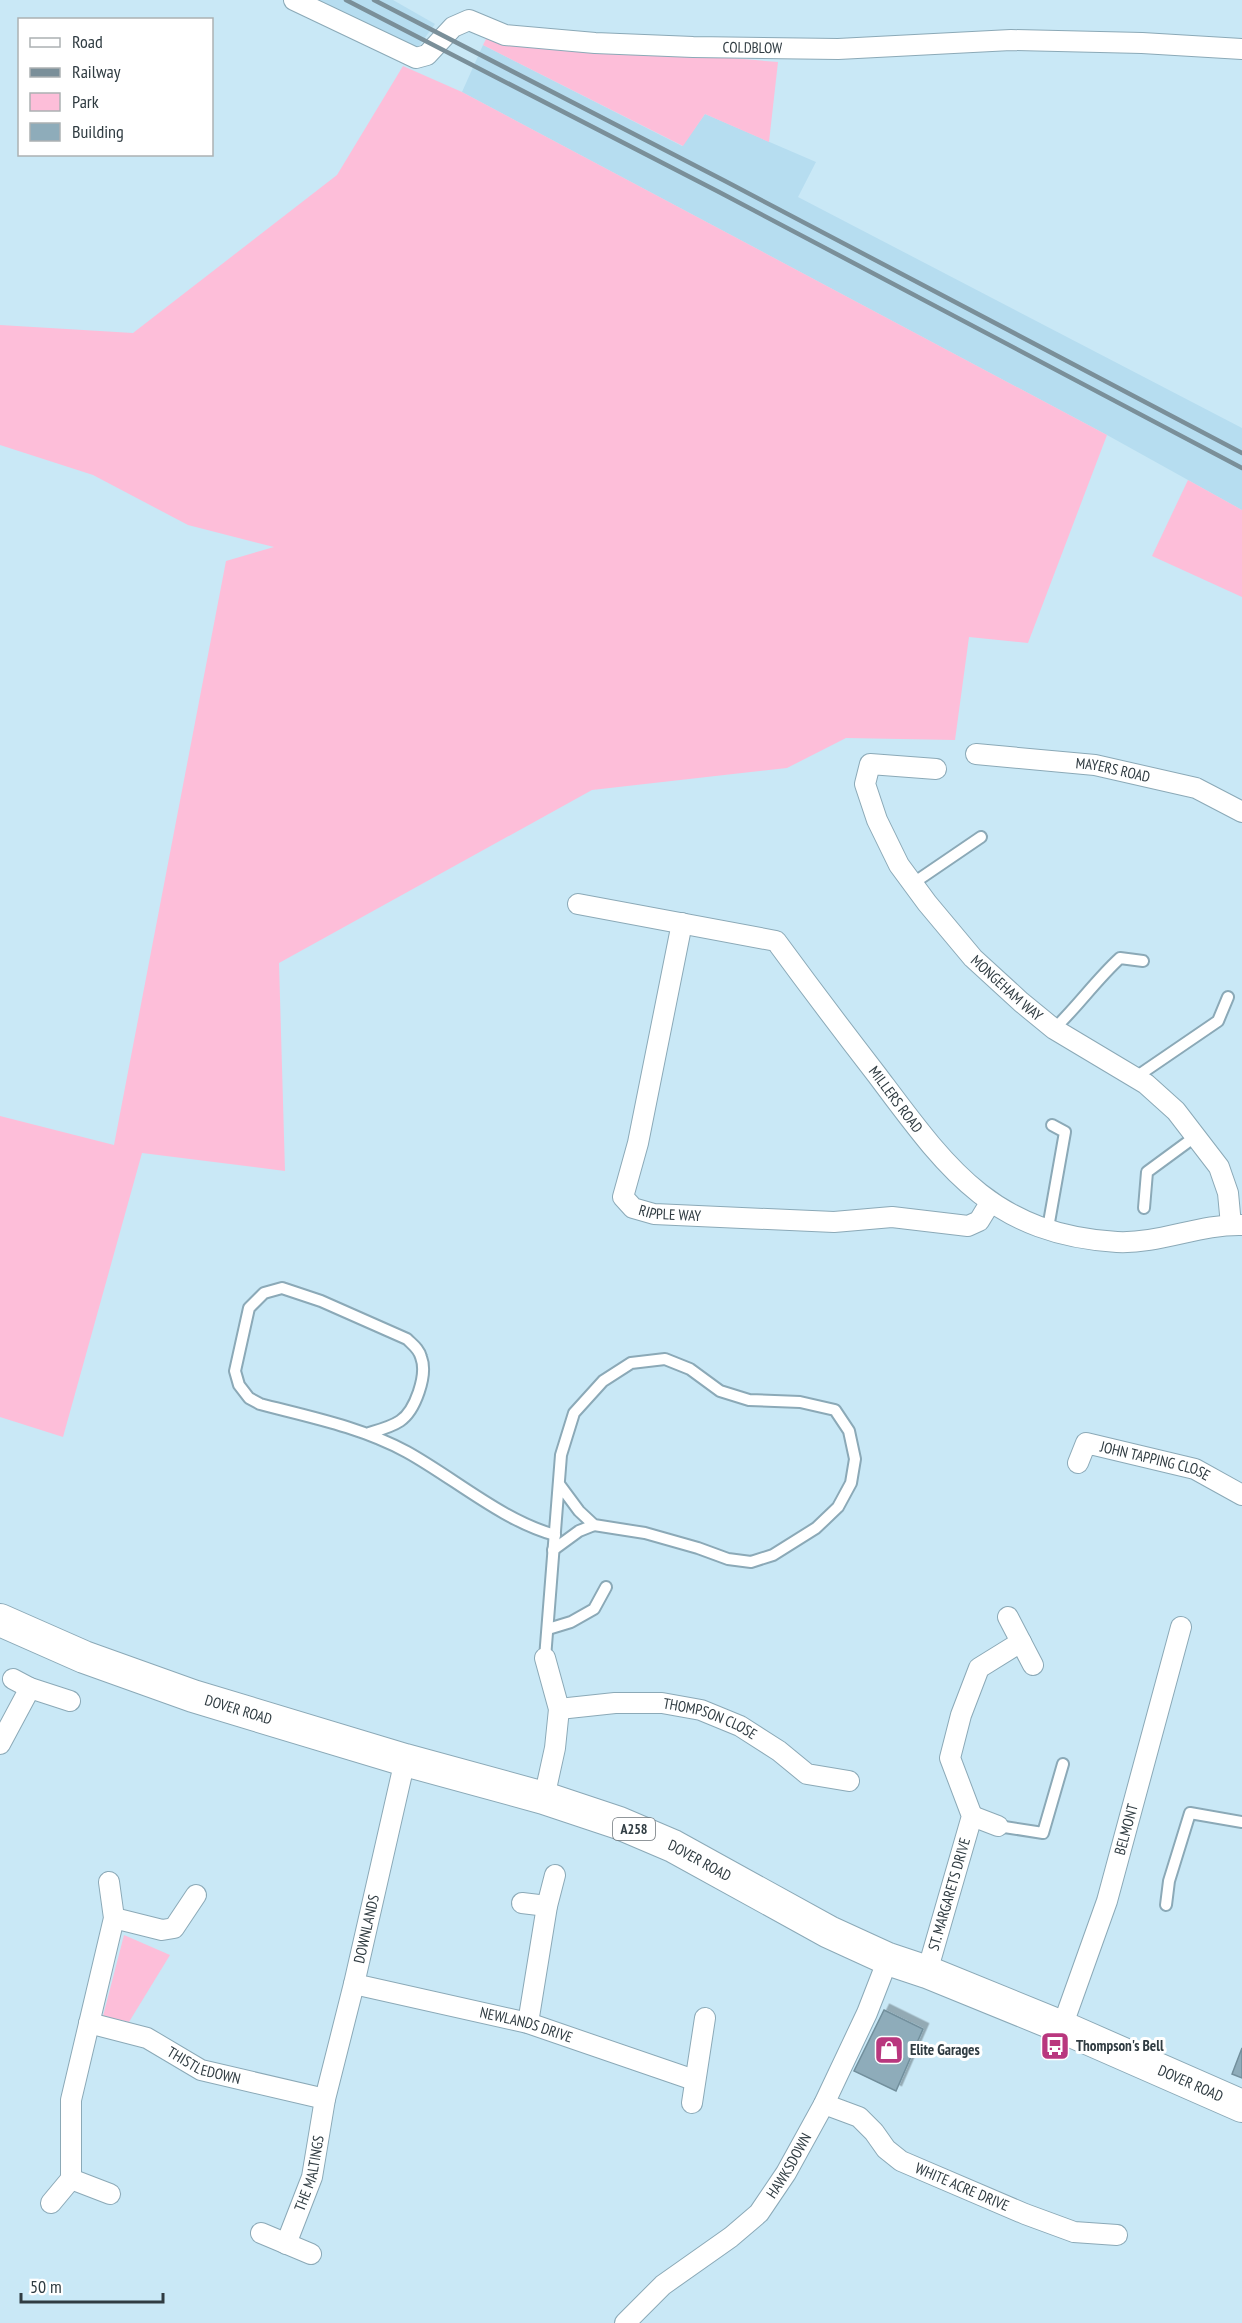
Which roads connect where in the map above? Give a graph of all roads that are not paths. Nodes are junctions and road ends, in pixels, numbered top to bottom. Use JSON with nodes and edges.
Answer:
{"nodes":[{"id":1,"x":294,"y":0,"type":"edge"},
{"id":2,"x":1242,"y":49,"type":"edge"},
{"id":3,"x":976,"y":754,"type":"dead end"},
{"id":4,"x":936,"y":769,"type":"dead end"},
{"id":5,"x":1242,"y":812,"type":"edge"},
{"id":6,"x":981,"y":837,"type":"dead end"},
{"id":7,"x":912,"y":884,"type":"junction"},
{"id":8,"x":578,"y":904,"type":"dead end"},
{"id":9,"x":682,"y":923,"type":"junction"},
{"id":10,"x":1143,"y":961,"type":"dead end"},
{"id":11,"x":1228,"y":998,"type":"dead end"},
{"id":12,"x":1054,"y":1029,"type":"junction"},
{"id":13,"x":1136,"y":1077,"type":"junction"},
{"id":14,"x":1052,"y":1125,"type":"dead end"},
{"id":15,"x":1196,"y":1136,"type":"junction"},
{"id":16,"x":990,"y":1203,"type":"junction"},
{"id":17,"x":1144,"y":1208,"type":"dead end"},
{"id":18,"x":1237,"y":1225,"type":"edge"},
{"id":19,"x":1048,"y":1228,"type":"junction"},
{"id":20,"x":369,"y":1433,"type":"junction"},
{"id":21,"x":1078,"y":1463,"type":"dead end"},
{"id":22,"x":559,"y":1484,"type":"junction"},
{"id":23,"x":1242,"y":1495,"type":"edge"},
{"id":24,"x":594,"y":1525,"type":"junction"},
{"id":25,"x":555,"y":1535,"type":"junction"},
{"id":26,"x":553,"y":1550,"type":"junction"},
{"id":27,"x":606,"y":1587,"type":"dead end"},
{"id":28,"x":1008,"y":1617,"type":"dead end"},
{"id":29,"x":0,"y":1620,"type":"edge"},
{"id":30,"x":1181,"y":1627,"type":"dead end"},
{"id":31,"x":548,"y":1629,"type":"junction"},
{"id":32,"x":1020,"y":1642,"type":"junction"},
{"id":33,"x":545,"y":1658,"type":"joint"},
{"id":34,"x":1033,"y":1665,"type":"dead end"},
{"id":35,"x":5,"y":1674,"type":"edge"},
{"id":36,"x":30,"y":1688,"type":"junction"},
{"id":37,"x":70,"y":1701,"type":"dead end"},
{"id":38,"x":559,"y":1709,"type":"junction"},
{"id":39,"x":0,"y":1744,"type":"edge"},
{"id":40,"x":405,"y":1760,"type":"junction"},
{"id":41,"x":1063,"y":1764,"type":"dead end"},
{"id":42,"x":849,"y":1781,"type":"dead end"},
{"id":43,"x":544,"y":1798,"type":"junction"},
{"id":44,"x":972,"y":1816,"type":"junction"},
{"id":45,"x":1242,"y":1822,"type":"edge"},
{"id":46,"x":998,"y":1826,"type":"joint"},
{"id":47,"x":555,"y":1875,"type":"dead end"},
{"id":48,"x":109,"y":1882,"type":"dead end"},
{"id":49,"x":196,"y":1896,"type":"dead end"},
{"id":50,"x":522,"y":1903,"type":"dead end"},
{"id":51,"x":1166,"y":1905,"type":"dead end"},
{"id":52,"x":547,"y":1906,"type":"junction"},
{"id":53,"x":114,"y":1918,"type":"junction"},
{"id":54,"x":888,"y":1959,"type":"junction"},
{"id":55,"x":927,"y":1972,"type":"junction"},
{"id":56,"x":354,"y":1984,"type":"junction"},
{"id":57,"x":705,"y":2018,"type":"dead end"},
{"id":58,"x":89,"y":2023,"type":"junction"},
{"id":59,"x":528,"y":2023,"type":"junction"},
{"id":60,"x":1062,"y":2027,"type":"junction"},
{"id":61,"x":694,"y":2080,"type":"junction"},
{"id":62,"x":325,"y":2099,"type":"junction"},
{"id":63,"x":692,"y":2103,"type":"dead end"},
{"id":64,"x":824,"y":2104,"type":"junction"},
{"id":65,"x":1242,"y":2106,"type":"edge"},
{"id":66,"x":71,"y":2179,"type":"junction"},
{"id":67,"x":110,"y":2194,"type":"dead end"},
{"id":68,"x":51,"y":2203,"type":"dead end"},
{"id":69,"x":261,"y":2233,"type":"dead end"},
{"id":70,"x":1117,"y":2235,"type":"dead end"},
{"id":71,"x":286,"y":2244,"type":"junction"},
{"id":72,"x":311,"y":2254,"type":"dead end"},
{"id":73,"x":625,"y":2323,"type":"edge"}],
"edges":[{"from":1,"to":2,"type":"street","name":"COLDBLOW"},
{"from":3,"to":5,"type":"street","name":"MAYERS ROAD"},
{"from":4,"to":7,"type":"street","name":"MONGEHAM WAY"},
{"from":6,"to":7,"type":"lane"},
{"from":7,"to":12,"type":"street","name":"MONGEHAM WAY"},
{"from":8,"to":9,"type":"street","name":"MILLERS ROAD"},
{"from":9,"to":16,"type":"street","name":"MILLERS ROAD"},
{"from":9,"to":16,"type":"street","name":"RIPPLE WAY"},
{"from":10,"to":12,"type":"lane"},
{"from":11,"to":13,"type":"lane"},
{"from":12,"to":13,"type":"street","name":"MONGEHAM WAY"},
{"from":13,"to":15,"type":"street","name":"MONGEHAM WAY"},
{"from":14,"to":19,"type":"lane"},
{"from":15,"to":17,"type":"lane"},
{"from":15,"to":18,"type":"street","name":"MONGEHAM WAY"},
{"from":16,"to":19,"type":"street","name":"MILLERS ROAD"},
{"from":18,"to":19,"type":"street","name":"MILLERS ROAD"},
{"from":20,"to":20,"type":"lane"},
{"from":20,"to":25,"type":"lane"},
{"from":21,"to":23,"type":"street","name":"JOHN TAPPING CLOSE"},
{"from":22,"to":24,"type":"lane"},
{"from":22,"to":24,"type":"lane"},
{"from":22,"to":25,"type":"lane"},
{"from":24,"to":26,"type":"lane"},
{"from":25,"to":26,"type":"lane"},
{"from":26,"to":31,"type":"lane"},
{"from":27,"to":31,"type":"lane"},
{"from":28,"to":32,"type":"street"},
{"from":29,"to":40,"type":"main road","name":"DOVER ROAD","number":"A258"},
{"from":30,"to":60,"type":"street","name":"BELMONT"},
{"from":31,"to":33,"type":"lane"},
{"from":32,"to":34,"type":"street"},
{"from":32,"to":44,"type":"street","name":"ST. MARGARETS DRIVE"},
{"from":33,"to":38,"type":"street"},
{"from":35,"to":36,"type":"street"},
{"from":36,"to":37,"type":"street"},
{"from":36,"to":39,"type":"street"},
{"from":38,"to":42,"type":"street","name":"THOMPSON CLOSE"},
{"from":38,"to":43,"type":"street"},
{"from":40,"to":43,"type":"main road","name":"DOVER ROAD","number":"A258"},
{"from":40,"to":56,"type":"street","name":"DOWNLANDS"},
{"from":41,"to":46,"type":"lane"},
{"from":43,"to":54,"type":"main road","name":"DOVER ROAD","number":"A258"},
{"from":44,"to":46,"type":"street","name":"ST. MARGARETS DRIVE"},
{"from":44,"to":55,"type":"street","name":"ST. MARGARETS DRIVE"},
{"from":45,"to":51,"type":"lane"},
{"from":47,"to":52,"type":"street"},
{"from":48,"to":53,"type":"street"},
{"from":49,"to":53,"type":"street"},
{"from":50,"to":52,"type":"street"},
{"from":52,"to":59,"type":"street"},
{"from":53,"to":58,"type":"street"},
{"from":54,"to":55,"type":"main road","name":"DOVER ROAD","number":"A258"},
{"from":54,"to":64,"type":"street","name":"HAWKSDOWN"},
{"from":55,"to":60,"type":"main road","name":"DOVER ROAD","number":"A258"},
{"from":56,"to":59,"type":"street","name":"NEWLANDS DRIVE"},
{"from":56,"to":62,"type":"street","name":"DOWNLANDS"},
{"from":57,"to":61,"type":"street"},
{"from":58,"to":62,"type":"street","name":"THISTLEDOWN"},
{"from":58,"to":66,"type":"street"},
{"from":59,"to":61,"type":"street","name":"NEWLANDS DRIVE"},
{"from":60,"to":65,"type":"main road","name":"DOVER ROAD","number":"A258"},
{"from":61,"to":63,"type":"street"},
{"from":62,"to":71,"type":"street","name":"THE MALTINGS"},
{"from":64,"to":70,"type":"street","name":"WHITE ACRE DRIVE"},
{"from":64,"to":73,"type":"street","name":"HAWKSDOWN"},
{"from":66,"to":67,"type":"street"},
{"from":66,"to":68,"type":"street"},
{"from":69,"to":71,"type":"street"},
{"from":71,"to":72,"type":"street"}]}
